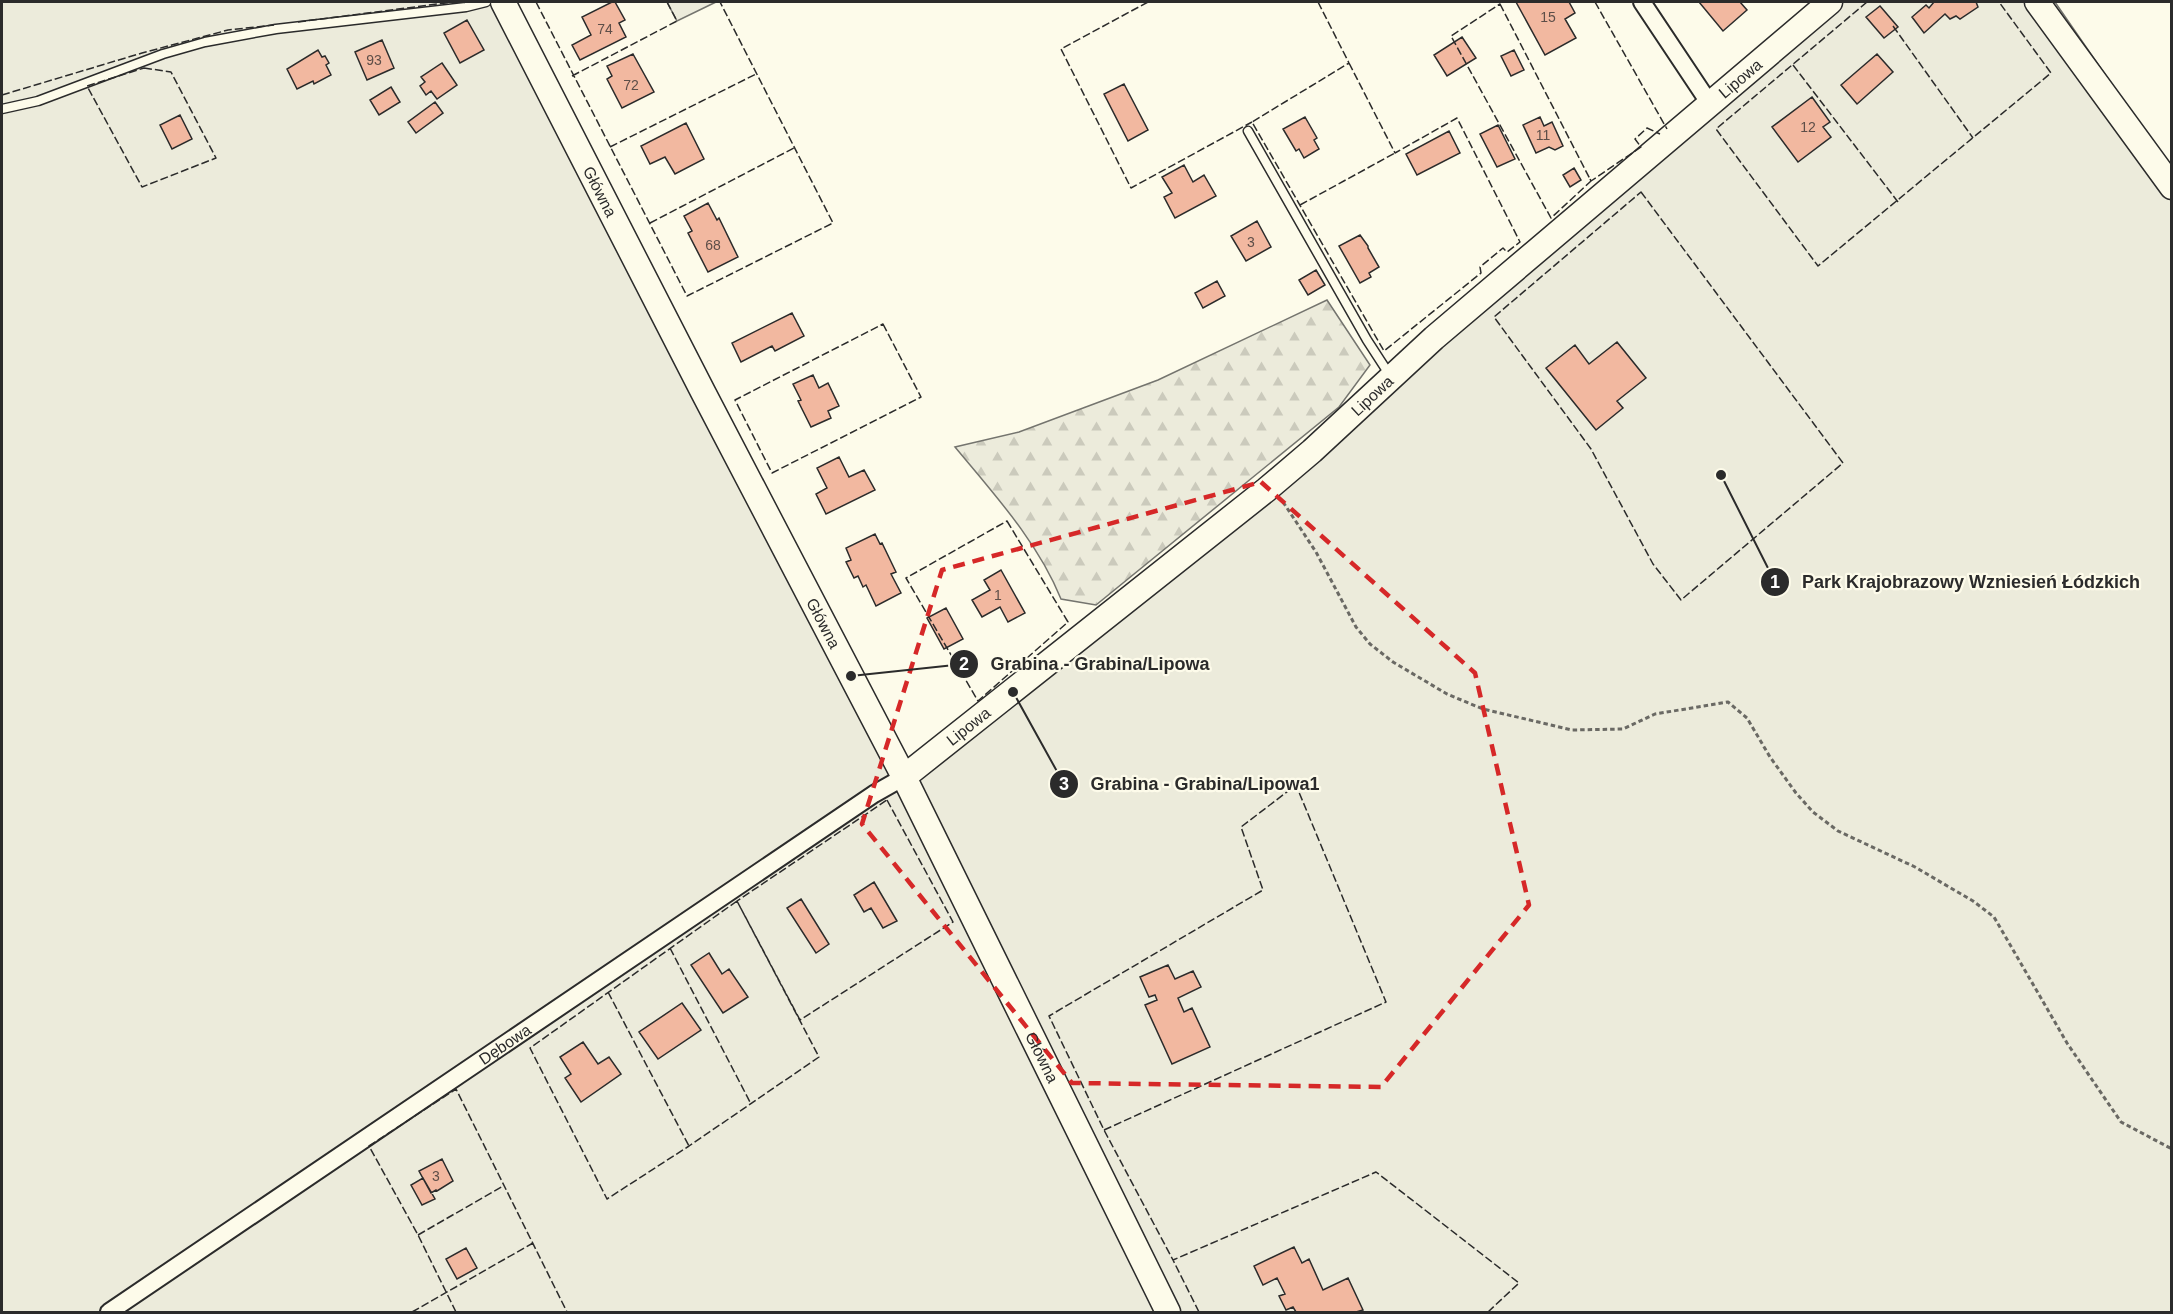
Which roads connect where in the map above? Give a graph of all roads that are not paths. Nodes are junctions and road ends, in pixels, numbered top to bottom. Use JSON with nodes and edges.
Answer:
{"nodes":[{"id":1,"x":486,"y":2,"type":"edge"},
{"id":2,"x":503,"y":2,"type":"edge"},
{"id":3,"x":1642,"y":2,"type":"edge"},
{"id":4,"x":1830,"y":2,"type":"edge"},
{"id":5,"x":2037,"y":2,"type":"edge"},
{"id":6,"x":1710,"y":104,"type":"junction"},
{"id":7,"x":2,"y":109,"type":"edge"},
{"id":8,"x":1248,"y":131,"type":"dead end"},
{"id":9,"x":2172,"y":187,"type":"edge"},
{"id":10,"x":1391,"y":377,"type":"junction"},
{"id":11,"x":904,"y":777,"type":"junction"},
{"id":12,"x":109,"y":1312,"type":"edge"},
{"id":13,"x":1168,"y":1312,"type":"edge"}],
"edges":[{"from":1,"to":7,"type":"lane"},
{"from":2,"to":11,"type":"street","name":"Główna"},
{"from":3,"to":6,"type":"street"},
{"from":4,"to":6,"type":"street","name":"Lipowa"},
{"from":5,"to":9,"type":"street"},
{"from":6,"to":10,"type":"street","name":"Lipowa"},
{"from":8,"to":10,"type":"lane"},
{"from":10,"to":11,"type":"street","name":"Lipowa"},
{"from":11,"to":12,"type":"street","name":"Dębowa"},
{"from":11,"to":13,"type":"street","name":"Główna"}]}
